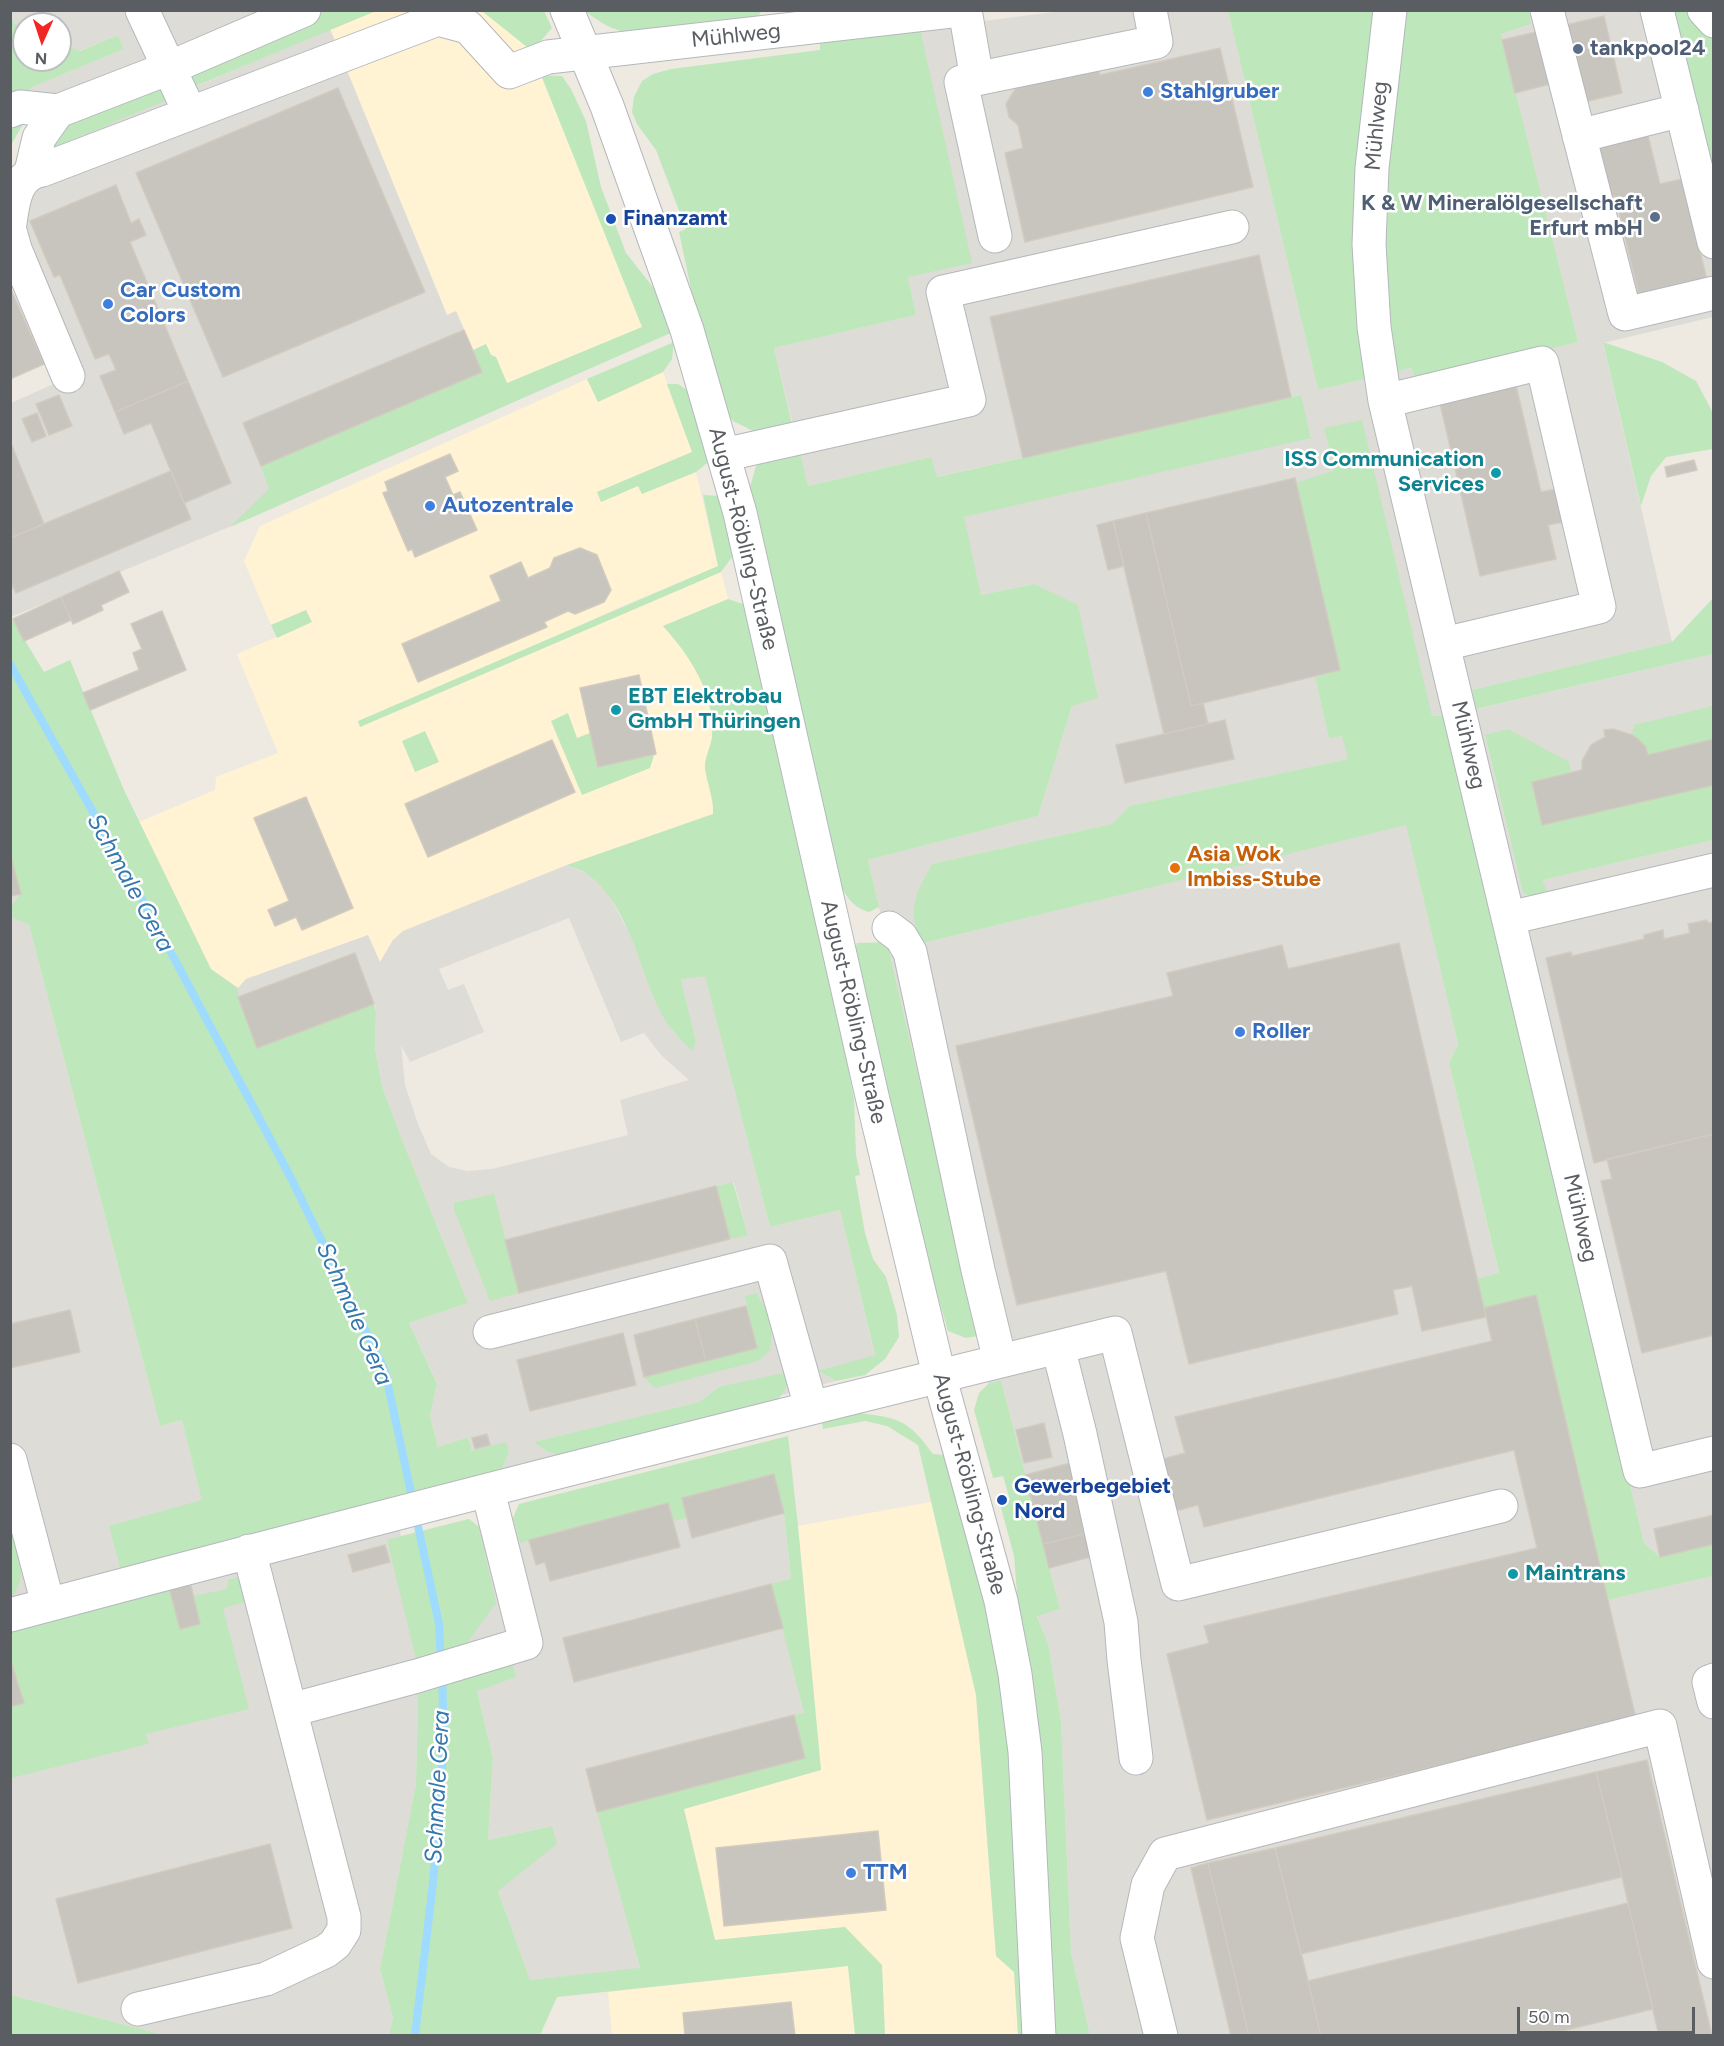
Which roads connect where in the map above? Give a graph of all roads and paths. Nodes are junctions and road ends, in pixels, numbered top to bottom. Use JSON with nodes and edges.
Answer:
{"nodes":[{"id":1,"x":142,"y":10,"type":"edge"},
{"id":2,"x":304,"y":10,"type":"edge"},
{"id":3,"x":567,"y":10,"type":"edge"},
{"id":4,"x":960,"y":10,"type":"edge"},
{"id":5,"x":965,"y":10,"type":"edge"},
{"id":6,"x":1150,"y":10,"type":"edge"},
{"id":7,"x":1390,"y":10,"type":"edge"},
{"id":8,"x":1547,"y":10,"type":"edge"},
{"id":9,"x":1657,"y":10,"type":"edge"},
{"id":10,"x":1704,"y":10,"type":"edge"},
{"id":11,"x":774,"y":21,"type":"edge"},
{"id":12,"x":1713,"y":21,"type":"edge"},
{"id":13,"x":585,"y":52,"type":"junction"},
{"id":14,"x":169,"y":68,"type":"junction"},
{"id":15,"x":977,"y":79,"type":"junction"},
{"id":16,"x":15,"y":109,"type":"edge"},
{"id":17,"x":1682,"y":110,"type":"junction"},
{"id":18,"x":58,"y":111,"type":"junction"},
{"id":19,"x":190,"y":113,"type":"junction"},
{"id":20,"x":1580,"y":136,"type":"junction"},
{"id":21,"x":31,"y":172,"type":"junction"},
{"id":22,"x":10,"y":223,"type":"edge"},
{"id":23,"x":1232,"y":227,"type":"dead end"},
{"id":24,"x":10,"y":231,"type":"edge"},
{"id":25,"x":995,"y":236,"type":"dead end"},
{"id":26,"x":1713,"y":242,"type":"edge"},
{"id":27,"x":1713,"y":293,"type":"edge"},
{"id":28,"x":68,"y":376,"type":"dead end"},
{"id":29,"x":1385,"y":400,"type":"junction"},
{"id":30,"x":723,"y":455,"type":"junction"},
{"id":31,"x":1444,"y":644,"type":"junction"},
{"id":32,"x":1713,"y":870,"type":"edge"},
{"id":33,"x":1509,"y":918,"type":"junction"},
{"id":34,"x":889,"y":928,"type":"dead end"},
{"id":35,"x":490,"y":1332,"type":"dead end"},
{"id":36,"x":1058,"y":1347,"type":"junction"},
{"id":37,"x":1000,"y":1361,"type":"junction"},
{"id":38,"x":939,"y":1375,"type":"junction"},
{"id":39,"x":811,"y":1407,"type":"junction"},
{"id":40,"x":1713,"y":1453,"type":"edge"},
{"id":41,"x":10,"y":1460,"type":"edge"},
{"id":42,"x":488,"y":1491,"type":"junction"},
{"id":43,"x":1501,"y":1506,"type":"dead end"},
{"id":44,"x":249,"y":1551,"type":"junction"},
{"id":45,"x":48,"y":1605,"type":"junction"},
{"id":46,"x":10,"y":1614,"type":"edge"},
{"id":47,"x":1713,"y":1680,"type":"edge"},
{"id":48,"x":1713,"y":1702,"type":"edge"},
{"id":49,"x":291,"y":1710,"type":"junction"},
{"id":50,"x":1137,"y":1758,"type":"dead end"},
{"id":51,"x":1713,"y":1962,"type":"edge"},
{"id":52,"x":138,"y":2009,"type":"dead end"},
{"id":53,"x":1039,"y":2036,"type":"edge"},
{"id":54,"x":1161,"y":2036,"type":"edge"}],
"edges":[{"from":1,"to":14,"type":"street"},
{"from":2,"to":14,"type":"street"},
{"from":3,"to":13,"type":"street","name":"August-Röbling-Straße"},
{"from":4,"to":11,"type":"street","name":"Mühlweg"},
{"from":5,"to":15,"type":"street"},
{"from":6,"to":15,"type":"street"},
{"from":7,"to":29,"type":"street","name":"Mühlweg"},
{"from":8,"to":20,"type":"street"},
{"from":9,"to":17,"type":"street"},
{"from":10,"to":12,"type":"street"},
{"from":11,"to":13,"type":"street","name":"Mühlweg"},
{"from":13,"to":19,"type":"street","name":"Mühlweg"},
{"from":13,"to":30,"type":"street","name":"August-Röbling-Straße"},
{"from":14,"to":18,"type":"street"},
{"from":14,"to":19,"type":"street"},
{"from":15,"to":25,"type":"street"},
{"from":16,"to":18,"type":"street"},
{"from":17,"to":20,"type":"street"},
{"from":17,"to":26,"type":"street"},
{"from":18,"to":21,"type":"street"},
{"from":19,"to":21,"type":"street"},
{"from":20,"to":27,"type":"street"},
{"from":21,"to":22,"type":"street"},
{"from":23,"to":30,"type":"street"},
{"from":24,"to":28,"type":"street"},
{"from":29,"to":31,"type":"street","name":"Mühlweg"},
{"from":29,"to":31,"type":"street"},
{"from":30,"to":38,"type":"street","name":"August-Röbling-Straße"},
{"from":31,"to":33,"type":"street","name":"Mühlweg"},
{"from":32,"to":33,"type":"street"},
{"from":33,"to":40,"type":"street","name":"Mühlweg"},
{"from":34,"to":37,"type":"street"},
{"from":35,"to":39,"type":"street"},
{"from":36,"to":37,"type":"street"},
{"from":36,"to":43,"type":"street"},
{"from":36,"to":50,"type":"street"},
{"from":37,"to":38,"type":"street"},
{"from":38,"to":39,"type":"street"},
{"from":38,"to":53,"type":"street","name":"August-Röbling-Straße"},
{"from":39,"to":42,"type":"street"},
{"from":41,"to":45,"type":"street"},
{"from":42,"to":44,"type":"street"},
{"from":42,"to":49,"type":"street"},
{"from":44,"to":45,"type":"street"},
{"from":44,"to":49,"type":"street"},
{"from":45,"to":46,"type":"street"},
{"from":47,"to":48,"type":"street"},
{"from":49,"to":52,"type":"street"},
{"from":51,"to":54,"type":"street"}]}
